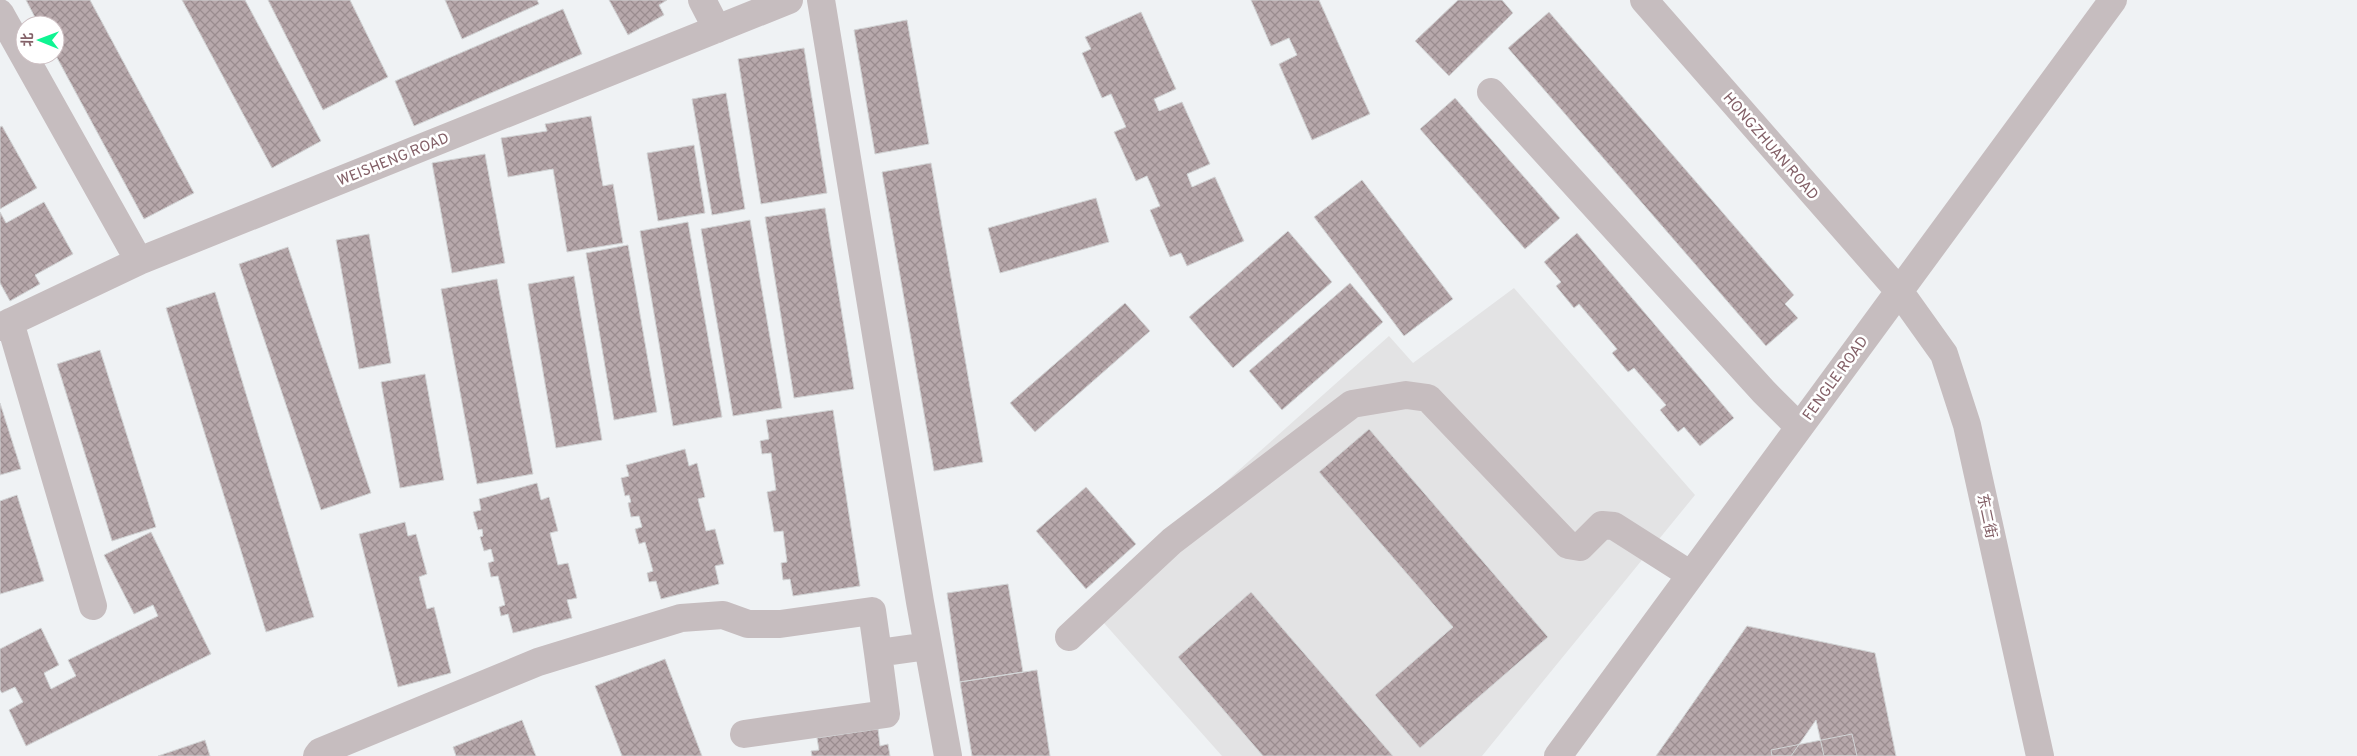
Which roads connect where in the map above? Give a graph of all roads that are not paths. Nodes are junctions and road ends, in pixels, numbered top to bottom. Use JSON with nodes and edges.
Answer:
{"nodes":[{"id":1,"x":702,"y":0,"type":"edge"},
{"id":2,"x":789,"y":0,"type":"edge"},
{"id":3,"x":821,"y":0,"type":"edge"},
{"id":4,"x":1644,"y":0,"type":"edge"},
{"id":5,"x":2113,"y":0,"type":"edge"},
{"id":6,"x":0,"y":13,"type":"edge"},
{"id":7,"x":717,"y":29,"type":"junction"},
{"id":8,"x":1491,"y":92,"type":"dead end"},
{"id":9,"x":139,"y":261,"type":"junction"},
{"id":10,"x":1898,"y":291,"type":"junction"},
{"id":11,"x":5,"y":324,"type":"edge"},
{"id":12,"x":1799,"y":427,"type":"junction"},
{"id":13,"x":1691,"y":575,"type":"junction"},
{"id":14,"x":93,"y":606,"type":"dead end"},
{"id":15,"x":1069,"y":637,"type":"dead end"},
{"id":16,"x":928,"y":646,"type":"junction"},
{"id":17,"x":878,"y":653,"type":"junction"},
{"id":18,"x":744,"y":734,"type":"dead end"},
{"id":19,"x":317,"y":756,"type":"edge"},
{"id":20,"x":948,"y":756,"type":"edge"},
{"id":21,"x":1558,"y":756,"type":"edge"},
{"id":22,"x":2040,"y":756,"type":"edge"}],
"edges":[{"from":1,"to":7,"type":"street"},
{"from":2,"to":7,"type":"street","name":"WEISHENG ROAD"},
{"from":3,"to":16,"type":"street"},
{"from":4,"to":10,"type":"street","name":"HONGZHUAN ROAD"},
{"from":5,"to":10,"type":"street","name":"FENGLE ROAD"},
{"from":6,"to":9,"type":"street"},
{"from":7,"to":9,"type":"street","name":"WEISHENG ROAD"},
{"from":8,"to":12,"type":"street"},
{"from":9,"to":11,"type":"street","name":"WEISHENG ROAD"},
{"from":10,"to":12,"type":"street","name":"FENGLE ROAD"},
{"from":10,"to":22,"type":"street","name":"东二街"},
{"from":11,"to":14,"type":"street"},
{"from":12,"to":13,"type":"street","name":"FENGLE ROAD"},
{"from":13,"to":15,"type":"street"},
{"from":13,"to":21,"type":"street","name":"FENGLE ROAD"},
{"from":16,"to":17,"type":"street"},
{"from":16,"to":20,"type":"street"},
{"from":17,"to":18,"type":"street"},
{"from":17,"to":19,"type":"street"}]}
